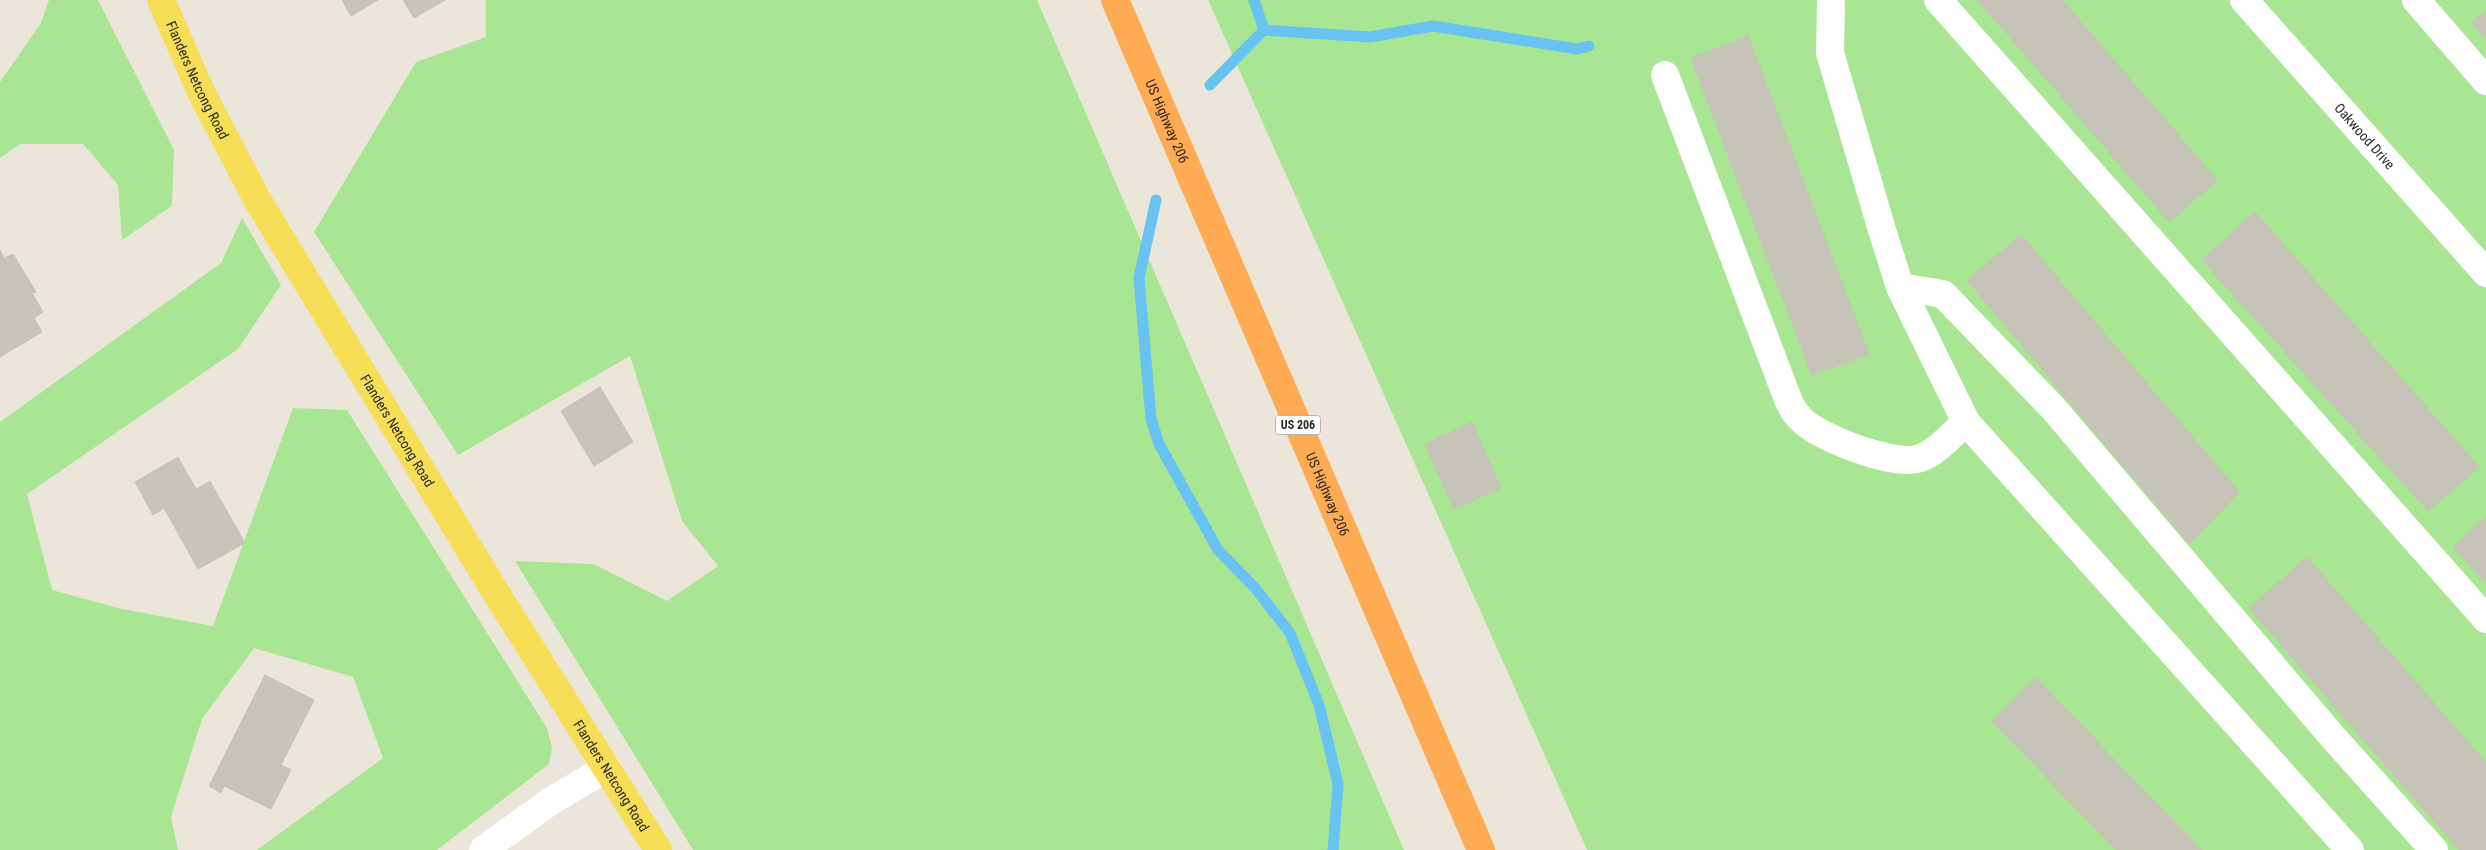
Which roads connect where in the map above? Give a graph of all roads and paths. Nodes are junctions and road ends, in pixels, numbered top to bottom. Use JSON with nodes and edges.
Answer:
{"nodes":[{"id":1,"x":161,"y":0,"type":"edge"},
{"id":2,"x":1115,"y":0,"type":"edge"},
{"id":3,"x":1831,"y":0,"type":"edge"},
{"id":4,"x":1938,"y":0,"type":"edge"},
{"id":5,"x":2244,"y":0,"type":"edge"},
{"id":6,"x":2416,"y":0,"type":"edge"},
{"id":7,"x":1665,"y":74,"type":"dead end"},
{"id":8,"x":2486,"y":82,"type":"edge"},
{"id":9,"x":2486,"y":272,"type":"edge"},
{"id":10,"x":1900,"y":287,"type":"junction"},
{"id":11,"x":1966,"y":422,"type":"junction"},
{"id":12,"x":2486,"y":618,"type":"edge"},
{"id":13,"x":607,"y":768,"type":"junction"},
{"id":14,"x":483,"y":850,"type":"edge"},
{"id":15,"x":658,"y":850,"type":"edge"},
{"id":16,"x":1481,"y":850,"type":"edge"},
{"id":17,"x":2350,"y":850,"type":"edge"},
{"id":18,"x":2434,"y":850,"type":"edge"}],
"edges":[{"from":1,"to":13,"type":"main road","name":"Flanders Netcong Road"},
{"from":2,"to":16,"type":"highway","name":"US Highway 206","number":"US 206"},
{"from":3,"to":10,"type":"street"},
{"from":4,"to":12,"type":"street"},
{"from":5,"to":9,"type":"street","name":"Oakwood Drive"},
{"from":6,"to":8,"type":"street"},
{"from":7,"to":11,"type":"street"},
{"from":10,"to":11,"type":"street"},
{"from":10,"to":18,"type":"street"},
{"from":11,"to":17,"type":"street"},
{"from":13,"to":14,"type":"street"},
{"from":13,"to":15,"type":"main road","name":"Flanders Netcong Road"}]}
